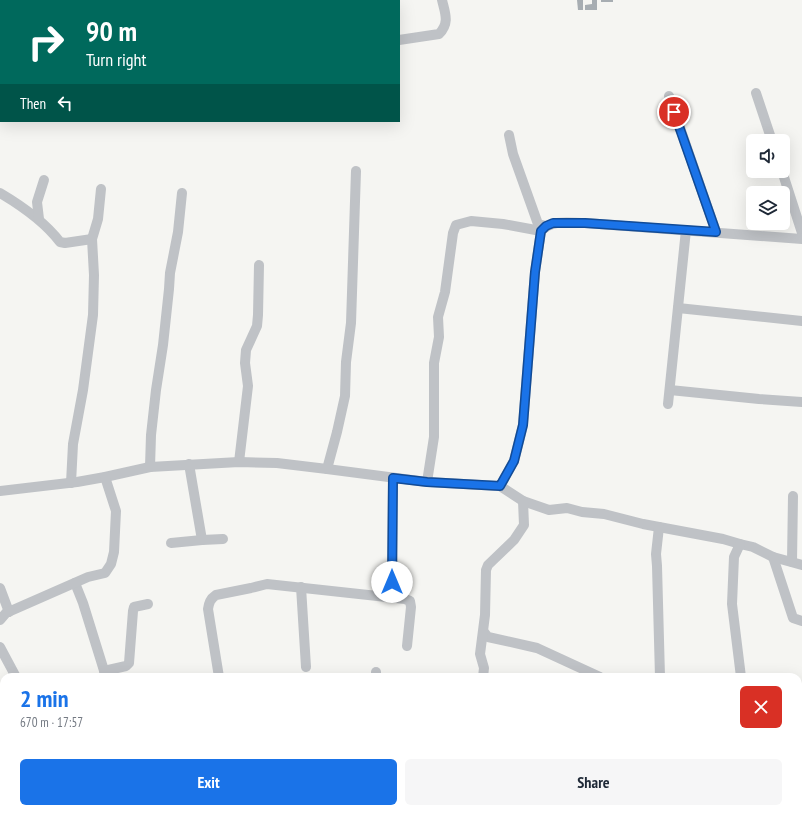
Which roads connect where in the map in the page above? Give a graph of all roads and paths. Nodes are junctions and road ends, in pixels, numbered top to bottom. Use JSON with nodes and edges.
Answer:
{"nodes":[{"id":1,"x":442,"y":0,"type":"edge"},
{"id":2,"x":400,"y":40,"type":"edge"},
{"id":3,"x":756,"y":93,"type":"dead end"},
{"id":4,"x":669,"y":96,"type":"dead end"},
{"id":5,"x":770,"y":134,"type":"edge"},
{"id":6,"x":509,"y":135,"type":"dead end"},
{"id":7,"x":356,"y":171,"type":"dead end"},
{"id":8,"x":784,"y":178,"type":"edge"},
{"id":9,"x":44,"y":180,"type":"dead end"},
{"id":10,"x":101,"y":189,"type":"dead end"},
{"id":11,"x":0,"y":192,"type":"edge"},
{"id":12,"x":182,"y":194,"type":"dead end"},
{"id":13,"x":38,"y":219,"type":"junction"},
{"id":14,"x":543,"y":229,"type":"junction"},
{"id":15,"x":686,"y":230,"type":"junction"},
{"id":16,"x":716,"y":232,"type":"junction"},
{"id":17,"x":802,"y":233,"type":"edge"},
{"id":18,"x":92,"y":239,"type":"junction"},
{"id":19,"x":802,"y":239,"type":"edge"},
{"id":20,"x":259,"y":265,"type":"dead end"},
{"id":21,"x":678,"y":308,"type":"junction"},
{"id":22,"x":802,"y":321,"type":"edge"},
{"id":23,"x":670,"y":390,"type":"junction"},
{"id":24,"x":802,"y":402,"type":"edge"},
{"id":25,"x":668,"y":404,"type":"dead end"},
{"id":26,"x":238,"y":462,"type":"junction"},
{"id":27,"x":188,"y":464,"type":"junction"},
{"id":28,"x":150,"y":467,"type":"junction"},
{"id":29,"x":327,"y":469,"type":"junction"},
{"id":30,"x":105,"y":477,"type":"junction"},
{"id":31,"x":393,"y":478,"type":"junction"},
{"id":32,"x":427,"y":482,"type":"junction"},
{"id":33,"x":71,"y":483,"type":"junction"},
{"id":34,"x":500,"y":486,"type":"junction"},
{"id":35,"x":0,"y":491,"type":"edge"},
{"id":36,"x":794,"y":496,"type":"dead end"},
{"id":37,"x":523,"y":502,"type":"junction"},
{"id":38,"x":659,"y":527,"type":"junction"},
{"id":39,"x":223,"y":539,"type":"dead end"},
{"id":40,"x":202,"y":540,"type":"junction"},
{"id":41,"x":171,"y":543,"type":"dead end"},
{"id":42,"x":740,"y":544,"type":"junction"},
{"id":43,"x":773,"y":557,"type":"junction"},
{"id":44,"x":797,"y":564,"type":"edge"},
{"id":45,"x":75,"y":583,"type":"junction"},
{"id":46,"x":301,"y":587,"type":"junction"},
{"id":47,"x":0,"y":588,"type":"edge"},
{"id":48,"x":392,"y":597,"type":"junction"},
{"id":49,"x":148,"y":604,"type":"dead end"},
{"id":50,"x":9,"y":612,"type":"junction"},
{"id":51,"x":0,"y":620,"type":"edge"},
{"id":52,"x":802,"y":621,"type":"edge"},
{"id":53,"x":484,"y":632,"type":"junction"},
{"id":54,"x":407,"y":646,"type":"dead end"},
{"id":55,"x":0,"y":647,"type":"edge"},
{"id":56,"x":306,"y":667,"type":"dead end"},
{"id":57,"x":14,"y":673,"type":"edge"},
{"id":58,"x":105,"y":673,"type":"edge"},
{"id":59,"x":108,"y":673,"type":"edge"},
{"id":60,"x":218,"y":673,"type":"edge"},
{"id":61,"x":483,"y":673,"type":"edge"},
{"id":62,"x":591,"y":673,"type":"edge"},
{"id":63,"x":660,"y":673,"type":"edge"},
{"id":64,"x":741,"y":673,"type":"edge"}],
"edges":[{"from":1,"to":2,"type":"street"},
{"from":3,"to":5,"type":"street"},
{"from":4,"to":16,"type":"street"},
{"from":6,"to":14,"type":"street"},
{"from":7,"to":29,"type":"street"},
{"from":8,"to":17,"type":"street"},
{"from":9,"to":13,"type":"street"},
{"from":10,"to":18,"type":"street"},
{"from":11,"to":13,"type":"street"},
{"from":12,"to":28,"type":"street"},
{"from":13,"to":18,"type":"street"},
{"from":14,"to":15,"type":"street"},
{"from":14,"to":32,"type":"street"},
{"from":14,"to":34,"type":"street"},
{"from":15,"to":16,"type":"street"},
{"from":15,"to":21,"type":"street"},
{"from":16,"to":19,"type":"street"},
{"from":18,"to":33,"type":"street"},
{"from":20,"to":26,"type":"street"},
{"from":21,"to":22,"type":"street"},
{"from":21,"to":23,"type":"street"},
{"from":23,"to":24,"type":"street"},
{"from":23,"to":25,"type":"street"},
{"from":26,"to":27,"type":"street"},
{"from":26,"to":29,"type":"street"},
{"from":27,"to":28,"type":"street"},
{"from":27,"to":40,"type":"street"},
{"from":28,"to":30,"type":"street"},
{"from":29,"to":31,"type":"street"},
{"from":30,"to":33,"type":"street"},
{"from":30,"to":45,"type":"street"},
{"from":31,"to":32,"type":"street"},
{"from":31,"to":48,"type":"street"},
{"from":32,"to":34,"type":"street"},
{"from":33,"to":35,"type":"street"},
{"from":34,"to":37,"type":"street"},
{"from":36,"to":44,"type":"street"},
{"from":37,"to":38,"type":"street"},
{"from":37,"to":53,"type":"street"},
{"from":38,"to":42,"type":"street"},
{"from":38,"to":63,"type":"street"},
{"from":39,"to":40,"type":"street"},
{"from":40,"to":41,"type":"street"},
{"from":42,"to":43,"type":"street"},
{"from":42,"to":64,"type":"street"},
{"from":43,"to":44,"type":"street"},
{"from":43,"to":52,"type":"street"},
{"from":45,"to":50,"type":"street"},
{"from":45,"to":58,"type":"street"},
{"from":46,"to":48,"type":"street"},
{"from":46,"to":56,"type":"street"},
{"from":46,"to":60,"type":"street"},
{"from":47,"to":50,"type":"street"},
{"from":48,"to":54,"type":"street"},
{"from":49,"to":59,"type":"street"},
{"from":50,"to":51,"type":"street"},
{"from":53,"to":61,"type":"street"},
{"from":53,"to":62,"type":"street"},
{"from":55,"to":57,"type":"street"}]}
